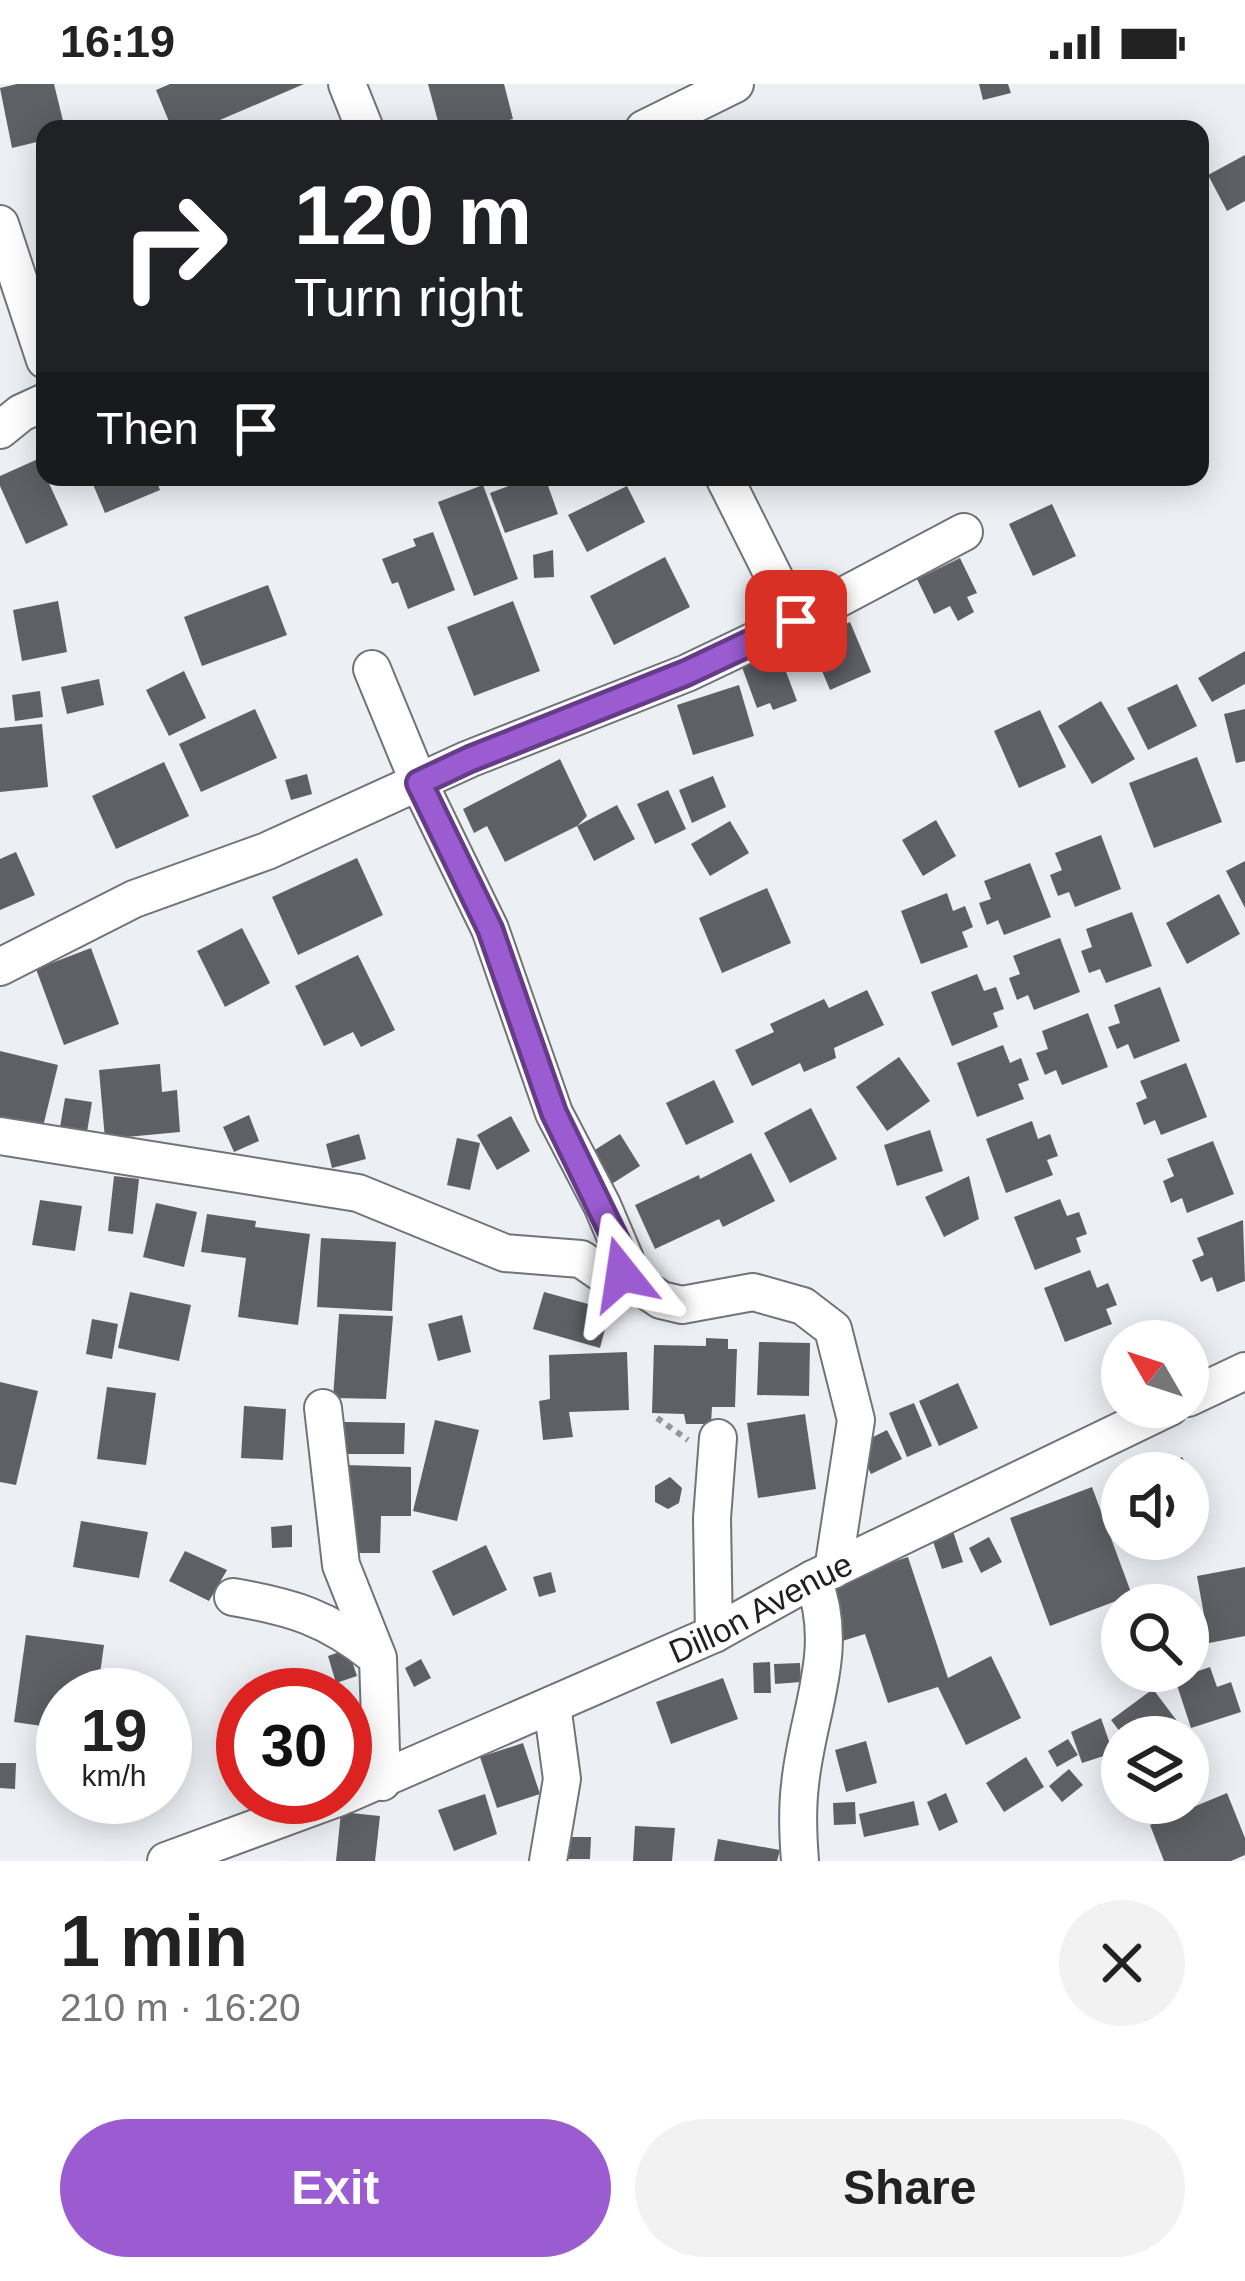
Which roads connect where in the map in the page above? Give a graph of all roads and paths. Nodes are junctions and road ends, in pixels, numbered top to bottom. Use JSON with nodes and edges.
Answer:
{"nodes":[{"id":1,"x":347,"y":84,"type":"edge"},
{"id":2,"x":736,"y":84,"type":"edge"},
{"id":3,"x":361,"y":120,"type":"edge"},
{"id":4,"x":662,"y":120,"type":"edge"},
{"id":5,"x":0,"y":224,"type":"edge"},
{"id":6,"x":36,"y":333,"type":"edge"},
{"id":7,"x":36,"y":406,"type":"edge"},
{"id":8,"x":0,"y":430,"type":"edge"},
{"id":9,"x":728,"y":486,"type":"edge"},
{"id":10,"x":964,"y":532,"type":"dead end"},
{"id":11,"x":796,"y":621,"type":"junction"},
{"id":12,"x":372,"y":669,"type":"dead end"},
{"id":13,"x":419,"y":783,"type":"junction"},
{"id":14,"x":0,"y":967,"type":"edge"},
{"id":15,"x":0,"y":1136,"type":"edge"},
{"id":16,"x":622,"y":1274,"type":"junction"},
{"id":17,"x":1245,"y":1371,"type":"edge"},
{"id":18,"x":1209,"y":1388,"type":"edge"},
{"id":19,"x":323,"y":1408,"type":"dead end"},
{"id":20,"x":1126,"y":1428,"type":"edge"},
{"id":21,"x":718,"y":1438,"type":"dead end"},
{"id":22,"x":823,"y":1574,"type":"junction"},
{"id":23,"x":233,"y":1598,"type":"dead end"},
{"id":24,"x":714,"y":1634,"type":"junction"},
{"id":25,"x":378,"y":1658,"type":"junction"},
{"id":26,"x":552,"y":1705,"type":"junction"},
{"id":27,"x":382,"y":1782,"type":"junction"},
{"id":28,"x":372,"y":1786,"type":"edge"},
{"id":29,"x":268,"y":1824,"type":"edge"},
{"id":30,"x":171,"y":1860,"type":"edge"},
{"id":31,"x":548,"y":1861,"type":"edge"},
{"id":32,"x":800,"y":1861,"type":"edge"}],
"edges":[{"from":1,"to":3,"type":"street"},
{"from":2,"to":4,"type":"street"},
{"from":5,"to":6,"type":"street"},
{"from":7,"to":8,"type":"street"},
{"from":9,"to":11,"type":"street"},
{"from":10,"to":11,"type":"street"},
{"from":11,"to":13,"type":"street"},
{"from":12,"to":13,"type":"street"},
{"from":13,"to":14,"type":"street"},
{"from":13,"to":16,"type":"street"},
{"from":15,"to":16,"type":"street"},
{"from":16,"to":22,"type":"street"},
{"from":17,"to":18,"type":"street"},
{"from":19,"to":25,"type":"street"},
{"from":20,"to":22,"type":"street","name":"Dillon Avenue"},
{"from":21,"to":24,"type":"street"},
{"from":22,"to":24,"type":"street","name":"Dillon Avenue"},
{"from":22,"to":32,"type":"street"},
{"from":23,"to":25,"type":"street"},
{"from":24,"to":26,"type":"street","name":"Dillon Avenue"},
{"from":25,"to":27,"type":"street"},
{"from":26,"to":27,"type":"street","name":"Dillon Avenue"},
{"from":26,"to":31,"type":"street"},
{"from":27,"to":28,"type":"street","name":"Dillon Avenue"},
{"from":29,"to":30,"type":"street","name":"Dillon Avenue"}]}
